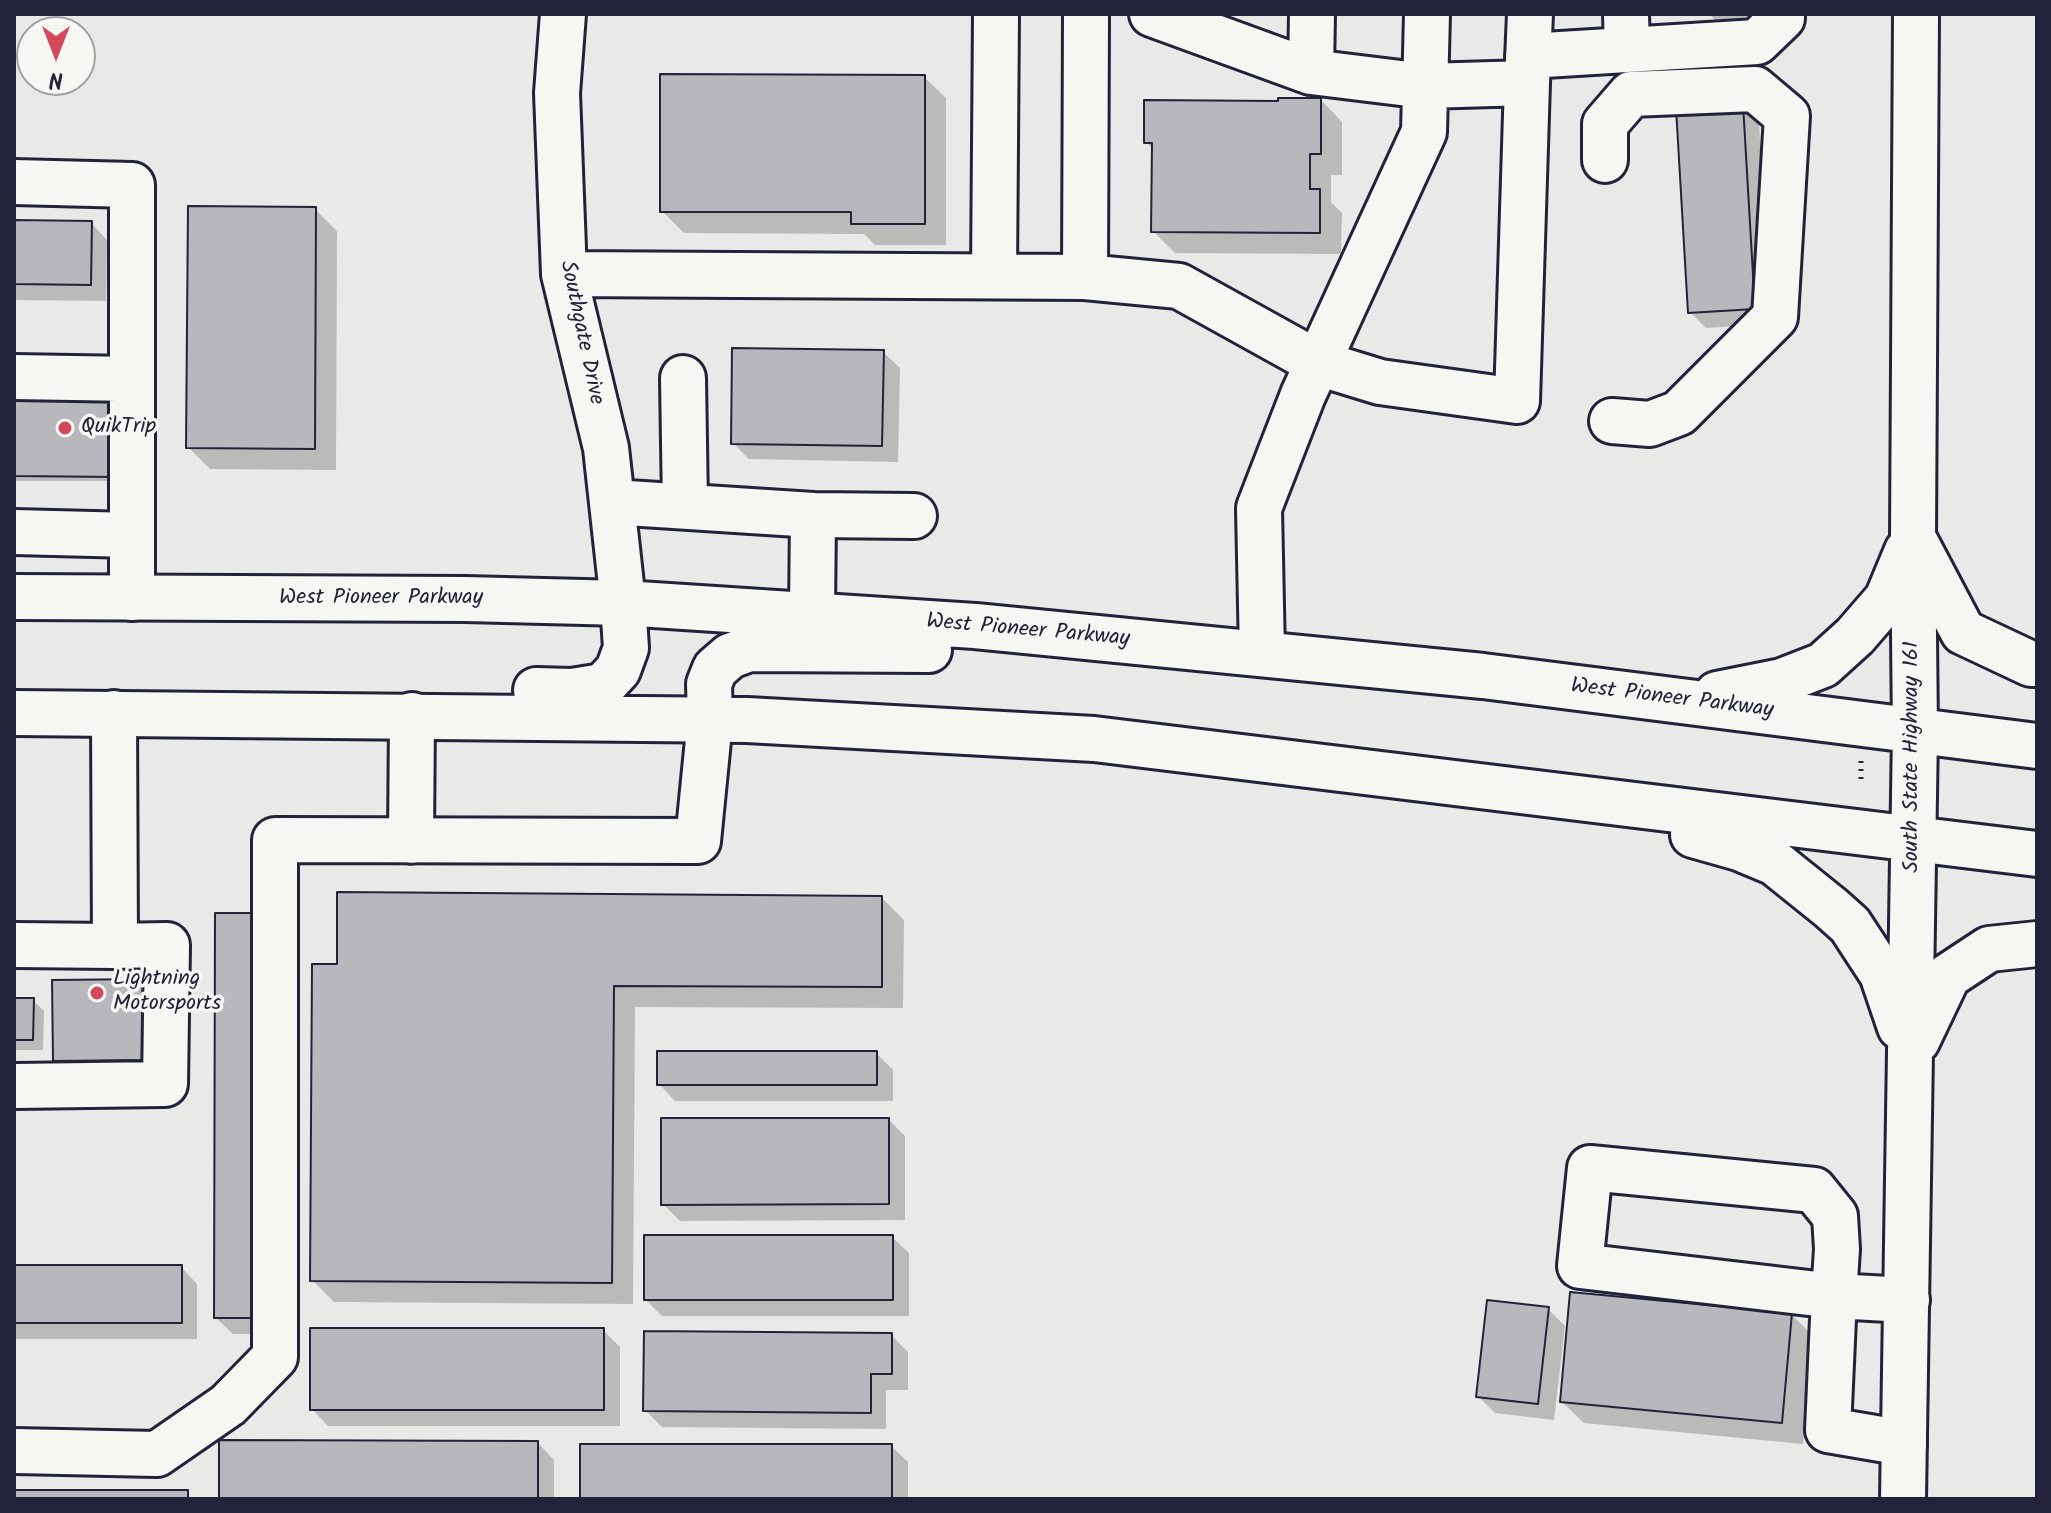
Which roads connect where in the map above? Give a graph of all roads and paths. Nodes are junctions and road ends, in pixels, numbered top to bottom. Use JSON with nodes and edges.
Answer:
{"nodes":[{"id":1,"x":563,"y":14,"type":"edge"},
{"id":2,"x":996,"y":14,"type":"edge"},
{"id":3,"x":1086,"y":14,"type":"edge"},
{"id":4,"x":1152,"y":14,"type":"edge"},
{"id":5,"x":1312,"y":14,"type":"edge"},
{"id":6,"x":1427,"y":14,"type":"edge"},
{"id":7,"x":1782,"y":14,"type":"edge"},
{"id":8,"x":1916,"y":14,"type":"edge"},
{"id":9,"x":1626,"y":32,"type":"edge"},
{"id":10,"x":1528,"y":51,"type":"edge"},
{"id":11,"x":1311,"y":72,"type":"junction"},
{"id":12,"x":1425,"y":86,"type":"junction"},
{"id":13,"x":1605,"y":160,"type":"dead end"},
{"id":14,"x":14,"y":182,"type":"edge"},
{"id":15,"x":564,"y":274,"type":"junction"},
{"id":16,"x":994,"y":275,"type":"junction"},
{"id":17,"x":1085,"y":277,"type":"junction"},
{"id":18,"x":1318,"y":363,"type":"junction"},
{"id":19,"x":14,"y":377,"type":"edge"},
{"id":20,"x":683,"y":378,"type":"dead end"},
{"id":21,"x":132,"y":379,"type":"junction"},
{"id":22,"x":1612,"y":421,"type":"dead end"},
{"id":23,"x":612,"y":502,"type":"junction"},
{"id":24,"x":685,"y":506,"type":"junction"},
{"id":25,"x":813,"y":515,"type":"junction"},
{"id":26,"x":914,"y":516,"type":"dead end"},
{"id":27,"x":14,"y":532,"type":"edge"},
{"id":28,"x":132,"y":535,"type":"junction"},
{"id":29,"x":1913,"y":537,"type":"junction"},
{"id":30,"x":14,"y":597,"type":"edge"},
{"id":31,"x":132,"y":598,"type":"junction"},
{"id":32,"x":623,"y":603,"type":"junction"},
{"id":33,"x":812,"y":615,"type":"junction"},
{"id":34,"x":1063,"y":635,"type":"junction"},
{"id":35,"x":1262,"y":654,"type":"junction"},
{"id":36,"x":2037,"y":664,"type":"edge"},
{"id":37,"x":1681,"y":701,"type":"junction"},
{"id":38,"x":14,"y":713,"type":"edge"},
{"id":39,"x":66,"y":713,"type":"junction"},
{"id":40,"x":114,"y":713,"type":"junction"},
{"id":41,"x":412,"y":715,"type":"junction"},
{"id":42,"x":710,"y":720,"type":"junction"},
{"id":43,"x":1915,"y":732,"type":"junction"},
{"id":44,"x":2037,"y":746,"type":"edge"},
{"id":45,"x":1861,"y":753,"type":"dead end"},
{"id":46,"x":1861,"y":784,"type":"dead end"},
{"id":47,"x":1600,"y":803,"type":"junction"},
{"id":48,"x":1913,"y":840,"type":"junction"},
{"id":49,"x":411,"y":841,"type":"junction"},
{"id":50,"x":2037,"y":854,"type":"edge"},
{"id":51,"x":2037,"y":944,"type":"edge"},
{"id":52,"x":14,"y":945,"type":"edge"},
{"id":53,"x":115,"y":946,"type":"junction"},
{"id":54,"x":1910,"y":1056,"type":"junction"},
{"id":55,"x":14,"y":1086,"type":"edge"},
{"id":56,"x":1834,"y":1296,"type":"junction"},
{"id":57,"x":1907,"y":1300,"type":"junction"},
{"id":58,"x":1904,"y":1443,"type":"junction"},
{"id":59,"x":14,"y":1451,"type":"edge"},
{"id":60,"x":1903,"y":1499,"type":"edge"}],
"edges":[{"from":1,"to":15,"type":"main road","name":"Southgate Drive"},
{"from":2,"to":16,"type":"main road"},
{"from":3,"to":17,"type":"main road"},
{"from":4,"to":11,"type":"main road"},
{"from":5,"to":11,"type":"main road"},
{"from":6,"to":12,"type":"main road"},
{"from":7,"to":9,"type":"main road"},
{"from":8,"to":29,"type":"main road","name":"South State Highway 161"},
{"from":9,"to":10,"type":"main road"},
{"from":10,"to":12,"type":"main road"},
{"from":10,"to":18,"type":"main road"},
{"from":11,"to":12,"type":"main road"},
{"from":12,"to":18,"type":"main road"},
{"from":13,"to":22,"type":"main road"},
{"from":14,"to":21,"type":"main road"},
{"from":15,"to":16,"type":"main road"},
{"from":15,"to":23,"type":"main road","name":"Southgate Drive"},
{"from":16,"to":17,"type":"main road"},
{"from":17,"to":18,"type":"main road"},
{"from":18,"to":35,"type":"main road"},
{"from":19,"to":21,"type":"main road"},
{"from":20,"to":24,"type":"main road"},
{"from":21,"to":28,"type":"main road"},
{"from":23,"to":24,"type":"main road"},
{"from":23,"to":32,"type":"main road","name":"Southgate Drive"},
{"from":24,"to":25,"type":"main road"},
{"from":25,"to":26,"type":"main road"},
{"from":25,"to":33,"type":"main road"},
{"from":27,"to":28,"type":"main road"},
{"from":28,"to":31,"type":"main road"},
{"from":29,"to":36,"type":"main road"},
{"from":29,"to":37,"type":"main road"},
{"from":29,"to":43,"type":"main road","name":"South State Highway 161"},
{"from":30,"to":31,"type":"main road","name":"West Pioneer Parkway"},
{"from":31,"to":32,"type":"main road","name":"West Pioneer Parkway"},
{"from":32,"to":33,"type":"main road","name":"West Pioneer Parkway"},
{"from":32,"to":39,"type":"main road","name":"Southgate Drive"},
{"from":33,"to":34,"type":"main road","name":"West Pioneer Parkway"},
{"from":34,"to":35,"type":"main road","name":"West Pioneer Parkway"},
{"from":34,"to":42,"type":"main road"},
{"from":35,"to":37,"type":"main road","name":"West Pioneer Parkway"},
{"from":37,"to":43,"type":"main road","name":"West Pioneer Parkway"},
{"from":38,"to":39,"type":"main road"},
{"from":39,"to":40,"type":"main road"},
{"from":40,"to":41,"type":"main road"},
{"from":40,"to":53,"type":"main road"},
{"from":41,"to":42,"type":"main road"},
{"from":41,"to":49,"type":"main road"},
{"from":42,"to":47,"type":"main road"},
{"from":42,"to":49,"type":"main road"},
{"from":43,"to":44,"type":"main road","name":"West Pioneer Parkway"},
{"from":43,"to":48,"type":"main road","name":"South State Highway 161"},
{"from":45,"to":46,"type":"path"},
{"from":47,"to":48,"type":"main road"},
{"from":47,"to":54,"type":"main road"},
{"from":48,"to":50,"type":"main road"},
{"from":48,"to":54,"type":"main road","name":"South State Highway 161"},
{"from":49,"to":59,"type":"main road"},
{"from":51,"to":54,"type":"main road"},
{"from":52,"to":53,"type":"main road"},
{"from":53,"to":55,"type":"main road"},
{"from":54,"to":57,"type":"main road","name":"South State Highway 161"},
{"from":56,"to":56,"type":"main road"},
{"from":56,"to":57,"type":"main road"},
{"from":56,"to":58,"type":"main road"},
{"from":57,"to":58,"type":"main road","name":"South State Highway 161"},
{"from":58,"to":60,"type":"main road","name":"South State Highway 161"}]}
